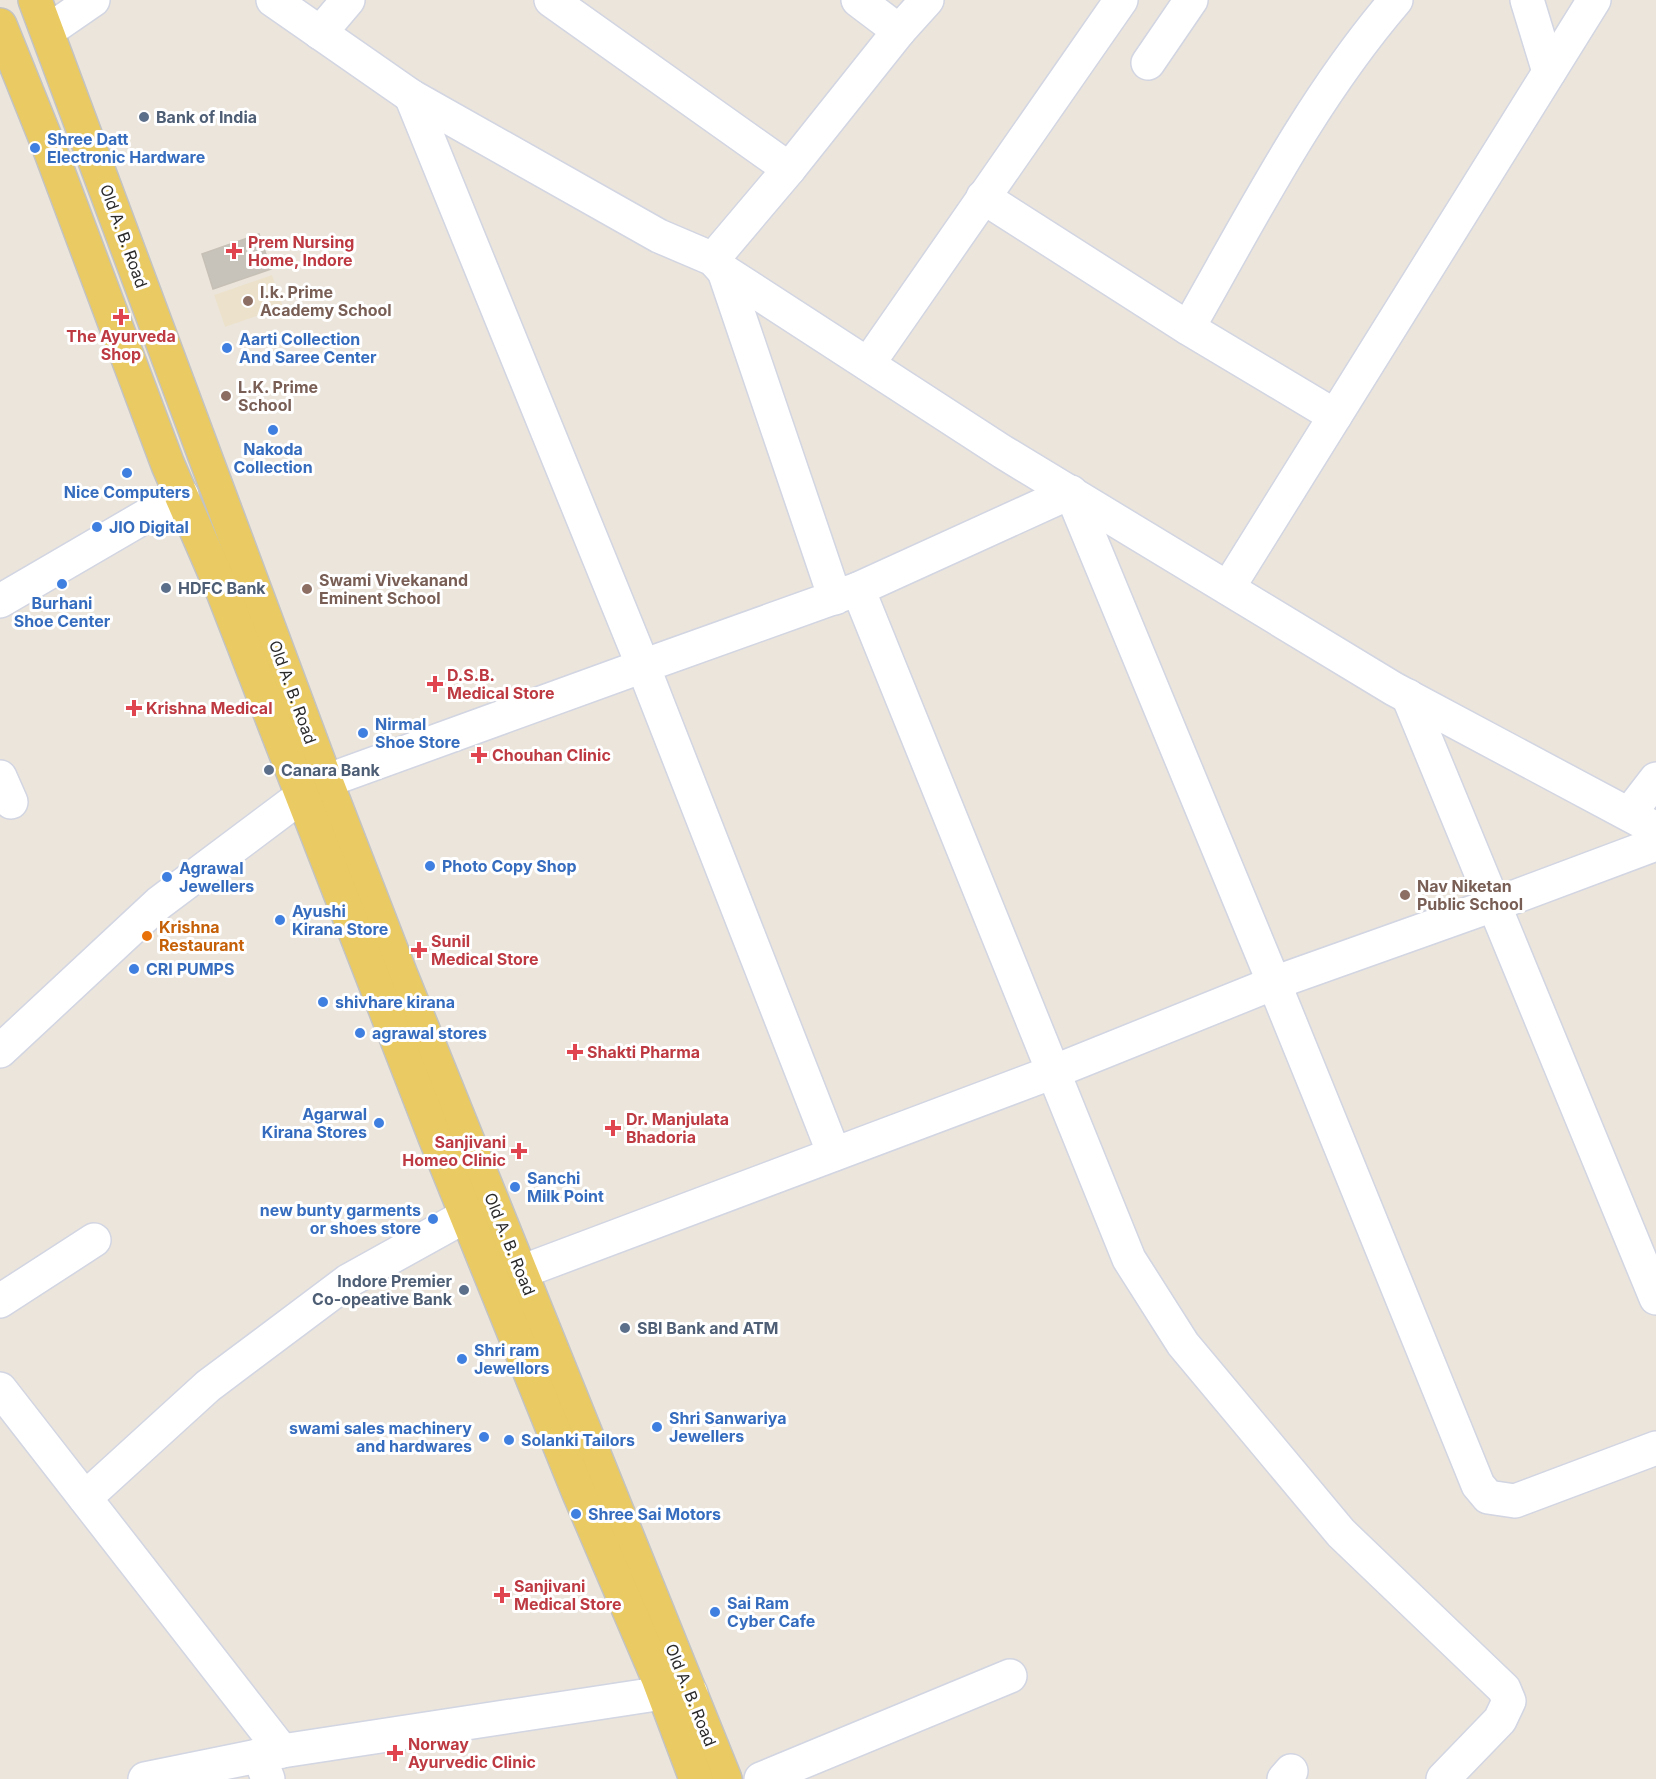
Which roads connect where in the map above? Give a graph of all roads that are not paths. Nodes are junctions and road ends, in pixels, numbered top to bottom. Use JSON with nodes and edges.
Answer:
{"nodes":[{"id":1,"x":35,"y":0,"type":"edge"},
{"id":2,"x":93,"y":0,"type":"edge"},
{"id":3,"x":273,"y":0,"type":"edge"},
{"id":4,"x":348,"y":0,"type":"edge"},
{"id":5,"x":551,"y":0,"type":"edge"},
{"id":6,"x":858,"y":0,"type":"edge"},
{"id":7,"x":927,"y":0,"type":"edge"},
{"id":8,"x":1121,"y":0,"type":"edge"},
{"id":9,"x":1191,"y":0,"type":"edge"},
{"id":10,"x":1396,"y":0,"type":"edge"},
{"id":11,"x":1527,"y":0,"type":"edge"},
{"id":12,"x":1594,"y":0,"type":"edge"},
{"id":13,"x":0,"y":25,"type":"edge"},
{"id":14,"x":48,"y":31,"type":"junction"},
{"id":15,"x":899,"y":31,"type":"junction"},
{"id":16,"x":320,"y":33,"type":"junction"},
{"id":17,"x":1148,"y":63,"type":"dead end"},
{"id":18,"x":1549,"y":72,"type":"junction"},
{"id":19,"x":411,"y":96,"type":"junction"},
{"id":20,"x":789,"y":169,"type":"junction"},
{"id":21,"x":983,"y":197,"type":"junction"},
{"id":22,"x":719,"y":265,"type":"junction"},
{"id":23,"x":1188,"y":328,"type":"junction"},
{"id":24,"x":868,"y":364,"type":"junction"},
{"id":25,"x":1335,"y":416,"type":"junction"},
{"id":26,"x":1071,"y":492,"type":"junction"},
{"id":27,"x":182,"y":495,"type":"junction"},
{"id":28,"x":1228,"y":588,"type":"junction"},
{"id":29,"x":846,"y":593,"type":"junction"},
{"id":30,"x":0,"y":601,"type":"edge"},
{"id":31,"x":644,"y":666,"type":"junction"},
{"id":32,"x":1408,"y":696,"type":"junction"},
{"id":33,"x":1656,"y":779,"type":"edge"},
{"id":34,"x":314,"y":788,"type":"junction"},
{"id":35,"x":1643,"y":822,"type":"edge"},
{"id":36,"x":1656,"y":844,"type":"edge"},
{"id":37,"x":1493,"y":906,"type":"junction"},
{"id":38,"x":1274,"y":983,"type":"junction"},
{"id":39,"x":0,"y":1051,"type":"edge"},
{"id":40,"x":1053,"y":1072,"type":"junction"},
{"id":41,"x":834,"y":1154,"type":"junction"},
{"id":42,"x":467,"y":1215,"type":"junction"},
{"id":43,"x":94,"y":1240,"type":"dead end"},
{"id":44,"x":521,"y":1272,"type":"junction"},
{"id":45,"x":1656,"y":1298,"type":"edge"},
{"id":46,"x":0,"y":1301,"type":"edge"},
{"id":47,"x":0,"y":1389,"type":"edge"},
{"id":48,"x":1656,"y":1448,"type":"edge"},
{"id":49,"x":85,"y":1498,"type":"junction"},
{"id":50,"x":1010,"y":1676,"type":"dead end"},
{"id":51,"x":677,"y":1693,"type":"junction"},
{"id":52,"x":270,"y":1762,"type":"edge"},
{"id":53,"x":145,"y":1779,"type":"edge"},
{"id":54,"x":696,"y":1779,"type":"edge"},
{"id":55,"x":725,"y":1779,"type":"edge"},
{"id":56,"x":761,"y":1779,"type":"edge"},
{"id":57,"x":1443,"y":1779,"type":"edge"}],
"edges":[{"from":1,"to":14,"type":"main road","name":"Old A. B. Road"},
{"from":2,"to":14,"type":"street"},
{"from":3,"to":16,"type":"street"},
{"from":4,"to":16,"type":"street"},
{"from":5,"to":20,"type":"street"},
{"from":6,"to":15,"type":"street"},
{"from":7,"to":15,"type":"street"},
{"from":8,"to":21,"type":"street"},
{"from":9,"to":17,"type":"street"},
{"from":10,"to":23,"type":"street"},
{"from":11,"to":18,"type":"street"},
{"from":12,"to":18,"type":"street"},
{"from":13,"to":27,"type":"main road","name":"Old A. B. Road"},
{"from":14,"to":34,"type":"main road","name":"Old A. B. Road"},
{"from":15,"to":20,"type":"street"},
{"from":16,"to":19,"type":"street"},
{"from":18,"to":25,"type":"street"},
{"from":19,"to":22,"type":"street"},
{"from":19,"to":31,"type":"street"},
{"from":20,"to":22,"type":"street"},
{"from":21,"to":23,"type":"street"},
{"from":21,"to":24,"type":"street"},
{"from":22,"to":24,"type":"street"},
{"from":22,"to":29,"type":"street"},
{"from":23,"to":25,"type":"street"},
{"from":24,"to":26,"type":"street"},
{"from":25,"to":28,"type":"street"},
{"from":26,"to":28,"type":"street"},
{"from":26,"to":29,"type":"street"},
{"from":26,"to":38,"type":"street"},
{"from":27,"to":30,"type":"street"},
{"from":27,"to":34,"type":"main road","name":"Old A. B. Road"},
{"from":28,"to":32,"type":"street"},
{"from":29,"to":31,"type":"street"},
{"from":29,"to":40,"type":"street"},
{"from":31,"to":34,"type":"street"},
{"from":31,"to":41,"type":"street"},
{"from":32,"to":35,"type":"street"},
{"from":32,"to":37,"type":"street"},
{"from":33,"to":35,"type":"street"},
{"from":34,"to":39,"type":"street"},
{"from":34,"to":42,"type":"main road","name":"Old A. B. Road"},
{"from":34,"to":44,"type":"main road","name":"Old A. B. Road"},
{"from":36,"to":37,"type":"street"},
{"from":37,"to":38,"type":"street"},
{"from":37,"to":45,"type":"street"},
{"from":38,"to":40,"type":"street"},
{"from":38,"to":48,"type":"street"},
{"from":40,"to":41,"type":"street"},
{"from":40,"to":57,"type":"street"},
{"from":41,"to":44,"type":"street"},
{"from":42,"to":49,"type":"street"},
{"from":42,"to":51,"type":"main road","name":"Old A. B. Road"},
{"from":43,"to":46,"type":"street"},
{"from":44,"to":51,"type":"main road","name":"Old A. B. Road"},
{"from":47,"to":49,"type":"street"},
{"from":49,"to":52,"type":"street"},
{"from":50,"to":56,"type":"street"},
{"from":51,"to":52,"type":"street"},
{"from":51,"to":54,"type":"main road","name":"Old A. B. Road"},
{"from":51,"to":55,"type":"main road","name":"Old A. B. Road"},
{"from":52,"to":53,"type":"street"}]}
